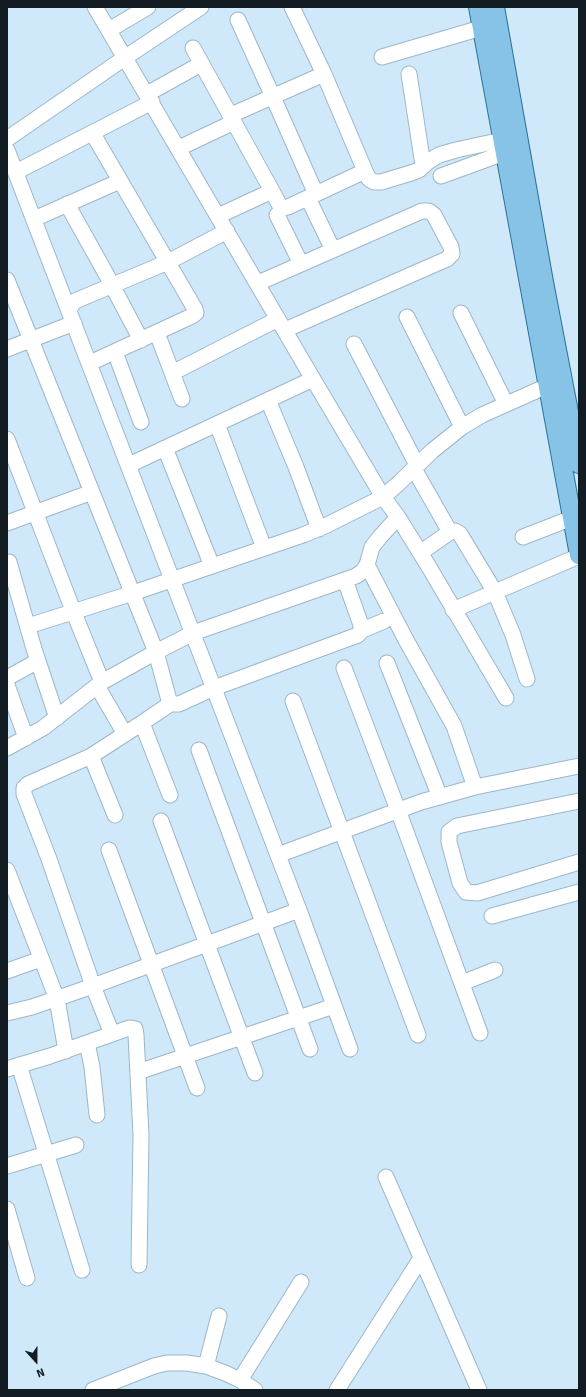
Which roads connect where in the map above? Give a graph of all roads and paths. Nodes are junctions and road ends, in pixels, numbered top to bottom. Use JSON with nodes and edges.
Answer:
{"nodes":[{"id":1,"x":96,"y":7,"type":"edge"},
{"id":2,"x":148,"y":7,"type":"edge"},
{"id":3,"x":202,"y":7,"type":"edge"},
{"id":4,"x":292,"y":7,"type":"edge"},
{"id":5,"x":478,"y":7,"type":"edge"},
{"id":6,"x":495,"y":7,"type":"edge"},
{"id":7,"x":238,"y":20,"type":"dead end"},
{"id":8,"x":481,"y":28,"type":"junction"},
{"id":9,"x":109,"y":30,"type":"junction"},
{"id":10,"x":193,"y":48,"type":"dead end"},
{"id":11,"x":126,"y":57,"type":"junction"},
{"id":12,"x":382,"y":58,"type":"dead end"},
{"id":13,"x":202,"y":64,"type":"junction"},
{"id":14,"x":324,"y":74,"type":"junction"},
{"id":15,"x":409,"y":74,"type":"dead end"},
{"id":16,"x":273,"y":97,"type":"junction"},
{"id":17,"x":150,"y":98,"type":"junction"},
{"id":18,"x":232,"y":118,"type":"junction"},
{"id":19,"x":92,"y":134,"type":"junction"},
{"id":20,"x":7,"y":139,"type":"edge"},
{"id":21,"x":503,"y":147,"type":"junction"},
{"id":22,"x":178,"y":148,"type":"junction"},
{"id":23,"x":7,"y":150,"type":"edge"},
{"id":24,"x":423,"y":165,"type":"junction"},
{"id":25,"x":365,"y":171,"type":"junction"},
{"id":26,"x":16,"y":172,"type":"junction"},
{"id":27,"x":442,"y":176,"type":"dead end"},
{"id":28,"x":120,"y":181,"type":"junction"},
{"id":29,"x":272,"y":191,"type":"junction"},
{"id":30,"x":312,"y":196,"type":"junction"},
{"id":31,"x":67,"y":204,"type":"junction"},
{"id":32,"x":277,"y":215,"type":"dead end"},
{"id":33,"x":218,"y":216,"type":"junction"},
{"id":34,"x":34,"y":219,"type":"junction"},
{"id":35,"x":227,"y":231,"type":"junction"},
{"id":36,"x":333,"y":250,"type":"junction"},
{"id":37,"x":168,"y":262,"type":"junction"},
{"id":38,"x":300,"y":264,"type":"junction"},
{"id":39,"x":7,"y":280,"type":"edge"},
{"id":40,"x":258,"y":283,"type":"junction"},
{"id":41,"x":112,"y":285,"type":"junction"},
{"id":42,"x":69,"y":309,"type":"junction"},
{"id":43,"x":461,"y":313,"type":"dead end"},
{"id":44,"x":407,"y":318,"type":"dead end"},
{"id":45,"x":74,"y":323,"type":"junction"},
{"id":46,"x":281,"y":324,"type":"junction"},
{"id":47,"x":157,"y":333,"type":"junction"},
{"id":48,"x":32,"y":339,"type":"junction"},
{"id":49,"x":141,"y":340,"type":"junction"},
{"id":50,"x":354,"y":344,"type":"dead end"},
{"id":51,"x":7,"y":350,"type":"edge"},
{"id":52,"x":115,"y":352,"type":"junction"},
{"id":53,"x":90,"y":363,"type":"junction"},
{"id":54,"x":172,"y":373,"type":"junction"},
{"id":55,"x":313,"y":379,"type":"junction"},
{"id":56,"x":548,"y":386,"type":"junction"},
{"id":57,"x":182,"y":399,"type":"dead end"},
{"id":58,"x":268,"y":400,"type":"junction"},
{"id":59,"x":506,"y":404,"type":"junction"},
{"id":60,"x":141,"y":422,"type":"dead end"},
{"id":61,"x":217,"y":424,"type":"junction"},
{"id":62,"x":462,"y":427,"type":"junction"},
{"id":63,"x":7,"y":439,"type":"edge"},
{"id":64,"x":165,"y":448,"type":"junction"},
{"id":65,"x":579,"y":464,"type":"edge"},
{"id":66,"x":129,"y":465,"type":"junction"},
{"id":67,"x":416,"y":467,"type":"junction"},
{"id":68,"x":92,"y":492,"type":"junction"},
{"id":69,"x":383,"y":497,"type":"junction"},
{"id":70,"x":36,"y":512,"type":"junction"},
{"id":71,"x":398,"y":517,"type":"junction"},
{"id":72,"x":572,"y":518,"type":"junction"},
{"id":73,"x":7,"y":523,"type":"edge"},
{"id":74,"x":318,"y":529,"type":"junction"},
{"id":75,"x":450,"y":532,"type":"junction"},
{"id":76,"x":523,"y":537,"type":"dead end"},
{"id":77,"x":264,"y":548,"type":"junction"},
{"id":78,"x":420,"y":553,"type":"junction"},
{"id":79,"x":579,"y":555,"type":"edge"},
{"id":80,"x":9,"y":562,"type":"dead end"},
{"id":81,"x":367,"y":565,"type":"junction"},
{"id":82,"x":212,"y":566,"type":"junction"},
{"id":83,"x":173,"y":579,"type":"junction"},
{"id":84,"x":345,"y":580,"type":"junction"},
{"id":85,"x":495,"y":592,"type":"junction"},
{"id":86,"x":132,"y":593,"type":"junction"},
{"id":87,"x":14,"y":602,"type":"edge"},
{"id":88,"x":453,"y":610,"type":"junction"},
{"id":89,"x":74,"y":613,"type":"junction"},
{"id":90,"x":384,"y":621,"type":"dead end"},
{"id":91,"x":28,"y":626,"type":"junction"},
{"id":92,"x":361,"y":631,"type":"junction"},
{"id":93,"x":193,"y":633,"type":"junction"},
{"id":94,"x":156,"y":652,"type":"junction"},
{"id":95,"x":38,"y":660,"type":"junction"},
{"id":96,"x":387,"y":663,"type":"dead end"},
{"id":97,"x":344,"y":668,"type":"dead end"},
{"id":98,"x":7,"y":678,"type":"edge"},
{"id":99,"x":527,"y":679,"type":"dead end"},
{"id":100,"x":100,"y":684,"type":"junction"},
{"id":101,"x":7,"y":685,"type":"edge"},
{"id":102,"x":214,"y":688,"type":"junction"},
{"id":103,"x":506,"y":698,"type":"dead end"},
{"id":104,"x":293,"y":701,"type":"dead end"},
{"id":105,"x":170,"y":704,"type":"junction"},
{"id":106,"x":57,"y":718,"type":"junction"},
{"id":107,"x":142,"y":723,"type":"junction"},
{"id":108,"x":125,"y":734,"type":"junction"},
{"id":109,"x":26,"y":738,"type":"junction"},
{"id":110,"x":7,"y":748,"type":"edge"},
{"id":111,"x":199,"y":750,"type":"dead end"},
{"id":112,"x":90,"y":756,"type":"junction"},
{"id":113,"x":579,"y":766,"type":"edge"},
{"id":114,"x":475,"y":787,"type":"junction"},
{"id":115,"x":170,"y":795,"type":"dead end"},
{"id":116,"x":440,"y":797,"type":"junction"},
{"id":117,"x":579,"y":801,"type":"edge"},
{"id":118,"x":398,"y":810,"type":"junction"},
{"id":119,"x":115,"y":815,"type":"dead end"},
{"id":120,"x":161,"y":821,"type":"dead end"},
{"id":121,"x":342,"y":831,"type":"junction"},
{"id":122,"x":109,"y":850,"type":"dead end"},
{"id":123,"x":278,"y":855,"type":"junction"},
{"id":124,"x":579,"y":862,"type":"edge"},
{"id":125,"x":7,"y":870,"type":"edge"},
{"id":126,"x":579,"y":892,"type":"edge"},
{"id":127,"x":299,"y":910,"type":"junction"},
{"id":128,"x":492,"y":916,"type":"dead end"},
{"id":129,"x":263,"y":922,"type":"junction"},
{"id":130,"x":207,"y":944,"type":"junction"},
{"id":131,"x":41,"y":959,"type":"junction"},
{"id":132,"x":150,"y":965,"type":"junction"},
{"id":133,"x":495,"y":970,"type":"dead end"},
{"id":134,"x":7,"y":971,"type":"edge"},
{"id":135,"x":462,"y":984,"type":"junction"},
{"id":136,"x":93,"y":986,"type":"junction"},
{"id":137,"x":56,"y":999,"type":"junction"},
{"id":138,"x":334,"y":1006,"type":"junction"},
{"id":139,"x":7,"y":1014,"type":"edge"},
{"id":140,"x":298,"y":1018,"type":"junction"},
{"id":141,"x":480,"y":1033,"type":"dead end"},
{"id":142,"x":112,"y":1034,"type":"junction"},
{"id":143,"x":418,"y":1035,"type":"dead end"},
{"id":144,"x":241,"y":1037,"type":"junction"},
{"id":145,"x":87,"y":1043,"type":"junction"},
{"id":146,"x":310,"y":1049,"type":"dead end"},
{"id":147,"x":350,"y":1049,"type":"dead end"},
{"id":148,"x":66,"y":1051,"type":"junction"},
{"id":149,"x":184,"y":1056,"type":"junction"},
{"id":150,"x":13,"y":1067,"type":"edge"},
{"id":151,"x":138,"y":1072,"type":"junction"},
{"id":152,"x":255,"y":1073,"type":"dead end"},
{"id":153,"x":197,"y":1088,"type":"dead end"},
{"id":154,"x":97,"y":1115,"type":"dead end"},
{"id":155,"x":76,"y":1145,"type":"dead end"},
{"id":156,"x":47,"y":1154,"type":"junction"},
{"id":157,"x":7,"y":1166,"type":"edge"},
{"id":158,"x":386,"y":1177,"type":"dead end"},
{"id":159,"x":7,"y":1209,"type":"edge"},
{"id":160,"x":421,"y":1258,"type":"junction"},
{"id":161,"x":139,"y":1265,"type":"dead end"},
{"id":162,"x":82,"y":1270,"type":"dead end"},
{"id":163,"x":26,"y":1278,"type":"dead end"},
{"id":164,"x":301,"y":1282,"type":"dead end"},
{"id":165,"x":219,"y":1316,"type":"dead end"},
{"id":166,"x":206,"y":1366,"type":"junction"},
{"id":167,"x":240,"y":1380,"type":"junction"},
{"id":168,"x":93,"y":1390,"type":"edge"},
{"id":169,"x":256,"y":1390,"type":"edge"},
{"id":170,"x":337,"y":1390,"type":"edge"},
{"id":171,"x":479,"y":1390,"type":"edge"}],
"edges":[{"from":1,"to":9,"type":"street"},
{"from":2,"to":9,"type":"street"},
{"from":3,"to":11,"type":"street"},
{"from":4,"to":14,"type":"street"},
{"from":5,"to":8,"type":"main road"},
{"from":6,"to":65,"type":"main road"},
{"from":7,"to":16,"type":"street"},
{"from":8,"to":12,"type":"street"},
{"from":8,"to":21,"type":"main road"},
{"from":9,"to":11,"type":"street"},
{"from":10,"to":13,"type":"street"},
{"from":11,"to":17,"type":"street"},
{"from":11,"to":20,"type":"street"},
{"from":13,"to":17,"type":"street"},
{"from":13,"to":18,"type":"street"},
{"from":14,"to":16,"type":"street"},
{"from":14,"to":25,"type":"street"},
{"from":15,"to":24,"type":"street"},
{"from":16,"to":18,"type":"street"},
{"from":16,"to":30,"type":"street"},
{"from":17,"to":19,"type":"street"},
{"from":17,"to":22,"type":"street"},
{"from":18,"to":22,"type":"street"},
{"from":18,"to":29,"type":"street"},
{"from":19,"to":26,"type":"street"},
{"from":19,"to":28,"type":"street"},
{"from":21,"to":24,"type":"street"},
{"from":21,"to":27,"type":"street"},
{"from":21,"to":56,"type":"main road"},
{"from":22,"to":33,"type":"street"},
{"from":23,"to":26,"type":"street"},
{"from":24,"to":25,"type":"street"},
{"from":25,"to":30,"type":"street"},
{"from":26,"to":34,"type":"street"},
{"from":28,"to":31,"type":"street"},
{"from":28,"to":37,"type":"street"},
{"from":29,"to":30,"type":"street"},
{"from":29,"to":33,"type":"street"},
{"from":30,"to":36,"type":"street"},
{"from":31,"to":34,"type":"street"},
{"from":31,"to":41,"type":"street"},
{"from":32,"to":38,"type":"street"},
{"from":33,"to":35,"type":"street"},
{"from":34,"to":42,"type":"street"},
{"from":35,"to":37,"type":"street"},
{"from":35,"to":40,"type":"street"},
{"from":36,"to":38,"type":"street"},
{"from":36,"to":46,"type":"street"},
{"from":37,"to":41,"type":"street"},
{"from":37,"to":47,"type":"street"},
{"from":38,"to":40,"type":"street"},
{"from":39,"to":48,"type":"street"},
{"from":40,"to":46,"type":"street"},
{"from":41,"to":42,"type":"street"},
{"from":41,"to":49,"type":"street"},
{"from":42,"to":45,"type":"street"},
{"from":43,"to":59,"type":"street"},
{"from":44,"to":62,"type":"street"},
{"from":45,"to":48,"type":"street"},
{"from":45,"to":53,"type":"street"},
{"from":46,"to":54,"type":"street"},
{"from":46,"to":55,"type":"street"},
{"from":47,"to":49,"type":"street"},
{"from":47,"to":54,"type":"street"},
{"from":48,"to":51,"type":"street"},
{"from":48,"to":68,"type":"street"},
{"from":49,"to":52,"type":"street"},
{"from":50,"to":67,"type":"street"},
{"from":52,"to":53,"type":"street"},
{"from":52,"to":60,"type":"street"},
{"from":53,"to":66,"type":"street"},
{"from":54,"to":57,"type":"street"},
{"from":55,"to":58,"type":"street"},
{"from":55,"to":69,"type":"street"},
{"from":56,"to":59,"type":"street"},
{"from":56,"to":72,"type":"main road"},
{"from":58,"to":61,"type":"street"},
{"from":58,"to":74,"type":"street"},
{"from":59,"to":62,"type":"street"},
{"from":61,"to":64,"type":"street"},
{"from":61,"to":77,"type":"street"},
{"from":62,"to":67,"type":"street"},
{"from":63,"to":70,"type":"street"},
{"from":64,"to":66,"type":"street"},
{"from":64,"to":82,"type":"street"},
{"from":66,"to":83,"type":"street"},
{"from":67,"to":69,"type":"street"},
{"from":67,"to":75,"type":"street"},
{"from":68,"to":70,"type":"street"},
{"from":68,"to":86,"type":"street"},
{"from":69,"to":71,"type":"street"},
{"from":69,"to":74,"type":"street"},
{"from":70,"to":73,"type":"street"},
{"from":70,"to":89,"type":"street"},
{"from":71,"to":78,"type":"street"},
{"from":71,"to":81,"type":"street"},
{"from":72,"to":76,"type":"street"},
{"from":72,"to":79,"type":"main road"},
{"from":74,"to":77,"type":"street"},
{"from":75,"to":78,"type":"street"},
{"from":75,"to":85,"type":"street"},
{"from":77,"to":82,"type":"street"},
{"from":78,"to":88,"type":"street"},
{"from":79,"to":85,"type":"street"},
{"from":80,"to":87,"type":"street"},
{"from":81,"to":84,"type":"street"},
{"from":81,"to":114,"type":"street"},
{"from":82,"to":83,"type":"street"},
{"from":83,"to":86,"type":"street"},
{"from":83,"to":93,"type":"street"},
{"from":84,"to":92,"type":"street"},
{"from":84,"to":93,"type":"street"},
{"from":85,"to":88,"type":"street"},
{"from":85,"to":99,"type":"street"},
{"from":86,"to":89,"type":"street"},
{"from":86,"to":94,"type":"street"},
{"from":87,"to":91,"type":"street"},
{"from":88,"to":103,"type":"street"},
{"from":89,"to":91,"type":"street"},
{"from":89,"to":100,"type":"street"},
{"from":90,"to":92,"type":"street"},
{"from":91,"to":95,"type":"street"},
{"from":92,"to":102,"type":"street"},
{"from":93,"to":94,"type":"street"},
{"from":93,"to":102,"type":"street"},
{"from":94,"to":100,"type":"street"},
{"from":94,"to":105,"type":"street"},
{"from":95,"to":98,"type":"street"},
{"from":95,"to":106,"type":"street"},
{"from":96,"to":116,"type":"street"},
{"from":97,"to":118,"type":"street"},
{"from":100,"to":106,"type":"street"},
{"from":100,"to":108,"type":"street"},
{"from":101,"to":109,"type":"street"},
{"from":102,"to":105,"type":"street"},
{"from":102,"to":123,"type":"street"},
{"from":104,"to":121,"type":"street"},
{"from":105,"to":107,"type":"street"},
{"from":106,"to":109,"type":"street"},
{"from":107,"to":108,"type":"street"},
{"from":107,"to":115,"type":"street"},
{"from":108,"to":112,"type":"street"},
{"from":109,"to":110,"type":"street"},
{"from":111,"to":129,"type":"street"},
{"from":112,"to":119,"type":"street"},
{"from":112,"to":136,"type":"street"},
{"from":113,"to":114,"type":"street"},
{"from":114,"to":116,"type":"street"},
{"from":116,"to":118,"type":"street"},
{"from":117,"to":124,"type":"street"},
{"from":118,"to":121,"type":"street"},
{"from":118,"to":135,"type":"street"},
{"from":120,"to":130,"type":"street"},
{"from":121,"to":123,"type":"street"},
{"from":121,"to":143,"type":"street"},
{"from":122,"to":132,"type":"street"},
{"from":123,"to":127,"type":"street"},
{"from":125,"to":131,"type":"street"},
{"from":126,"to":128,"type":"street"},
{"from":127,"to":129,"type":"street"},
{"from":127,"to":138,"type":"street"},
{"from":129,"to":130,"type":"street"},
{"from":129,"to":140,"type":"street"},
{"from":130,"to":132,"type":"street"},
{"from":130,"to":144,"type":"street"},
{"from":131,"to":134,"type":"street"},
{"from":131,"to":137,"type":"street"},
{"from":132,"to":136,"type":"street"},
{"from":132,"to":149,"type":"street"},
{"from":133,"to":135,"type":"street"},
{"from":135,"to":141,"type":"street"},
{"from":136,"to":137,"type":"street"},
{"from":136,"to":142,"type":"street"},
{"from":137,"to":139,"type":"street"},
{"from":137,"to":148,"type":"street"},
{"from":138,"to":140,"type":"street"},
{"from":138,"to":147,"type":"street"},
{"from":140,"to":144,"type":"street"},
{"from":140,"to":146,"type":"street"},
{"from":142,"to":145,"type":"street"},
{"from":142,"to":151,"type":"street"},
{"from":144,"to":149,"type":"street"},
{"from":144,"to":152,"type":"street"},
{"from":145,"to":148,"type":"street"},
{"from":145,"to":154,"type":"street"},
{"from":148,"to":150,"type":"street"},
{"from":149,"to":151,"type":"street"},
{"from":149,"to":153,"type":"street"},
{"from":150,"to":156,"type":"street"},
{"from":151,"to":161,"type":"street"},
{"from":155,"to":156,"type":"street"},
{"from":156,"to":157,"type":"street"},
{"from":156,"to":162,"type":"street"},
{"from":158,"to":160,"type":"street"},
{"from":159,"to":163,"type":"street"},
{"from":160,"to":170,"type":"street"},
{"from":160,"to":171,"type":"street"},
{"from":164,"to":167,"type":"street"},
{"from":165,"to":166,"type":"street"},
{"from":166,"to":167,"type":"street"},
{"from":166,"to":168,"type":"street"},
{"from":167,"to":169,"type":"street"}]}
